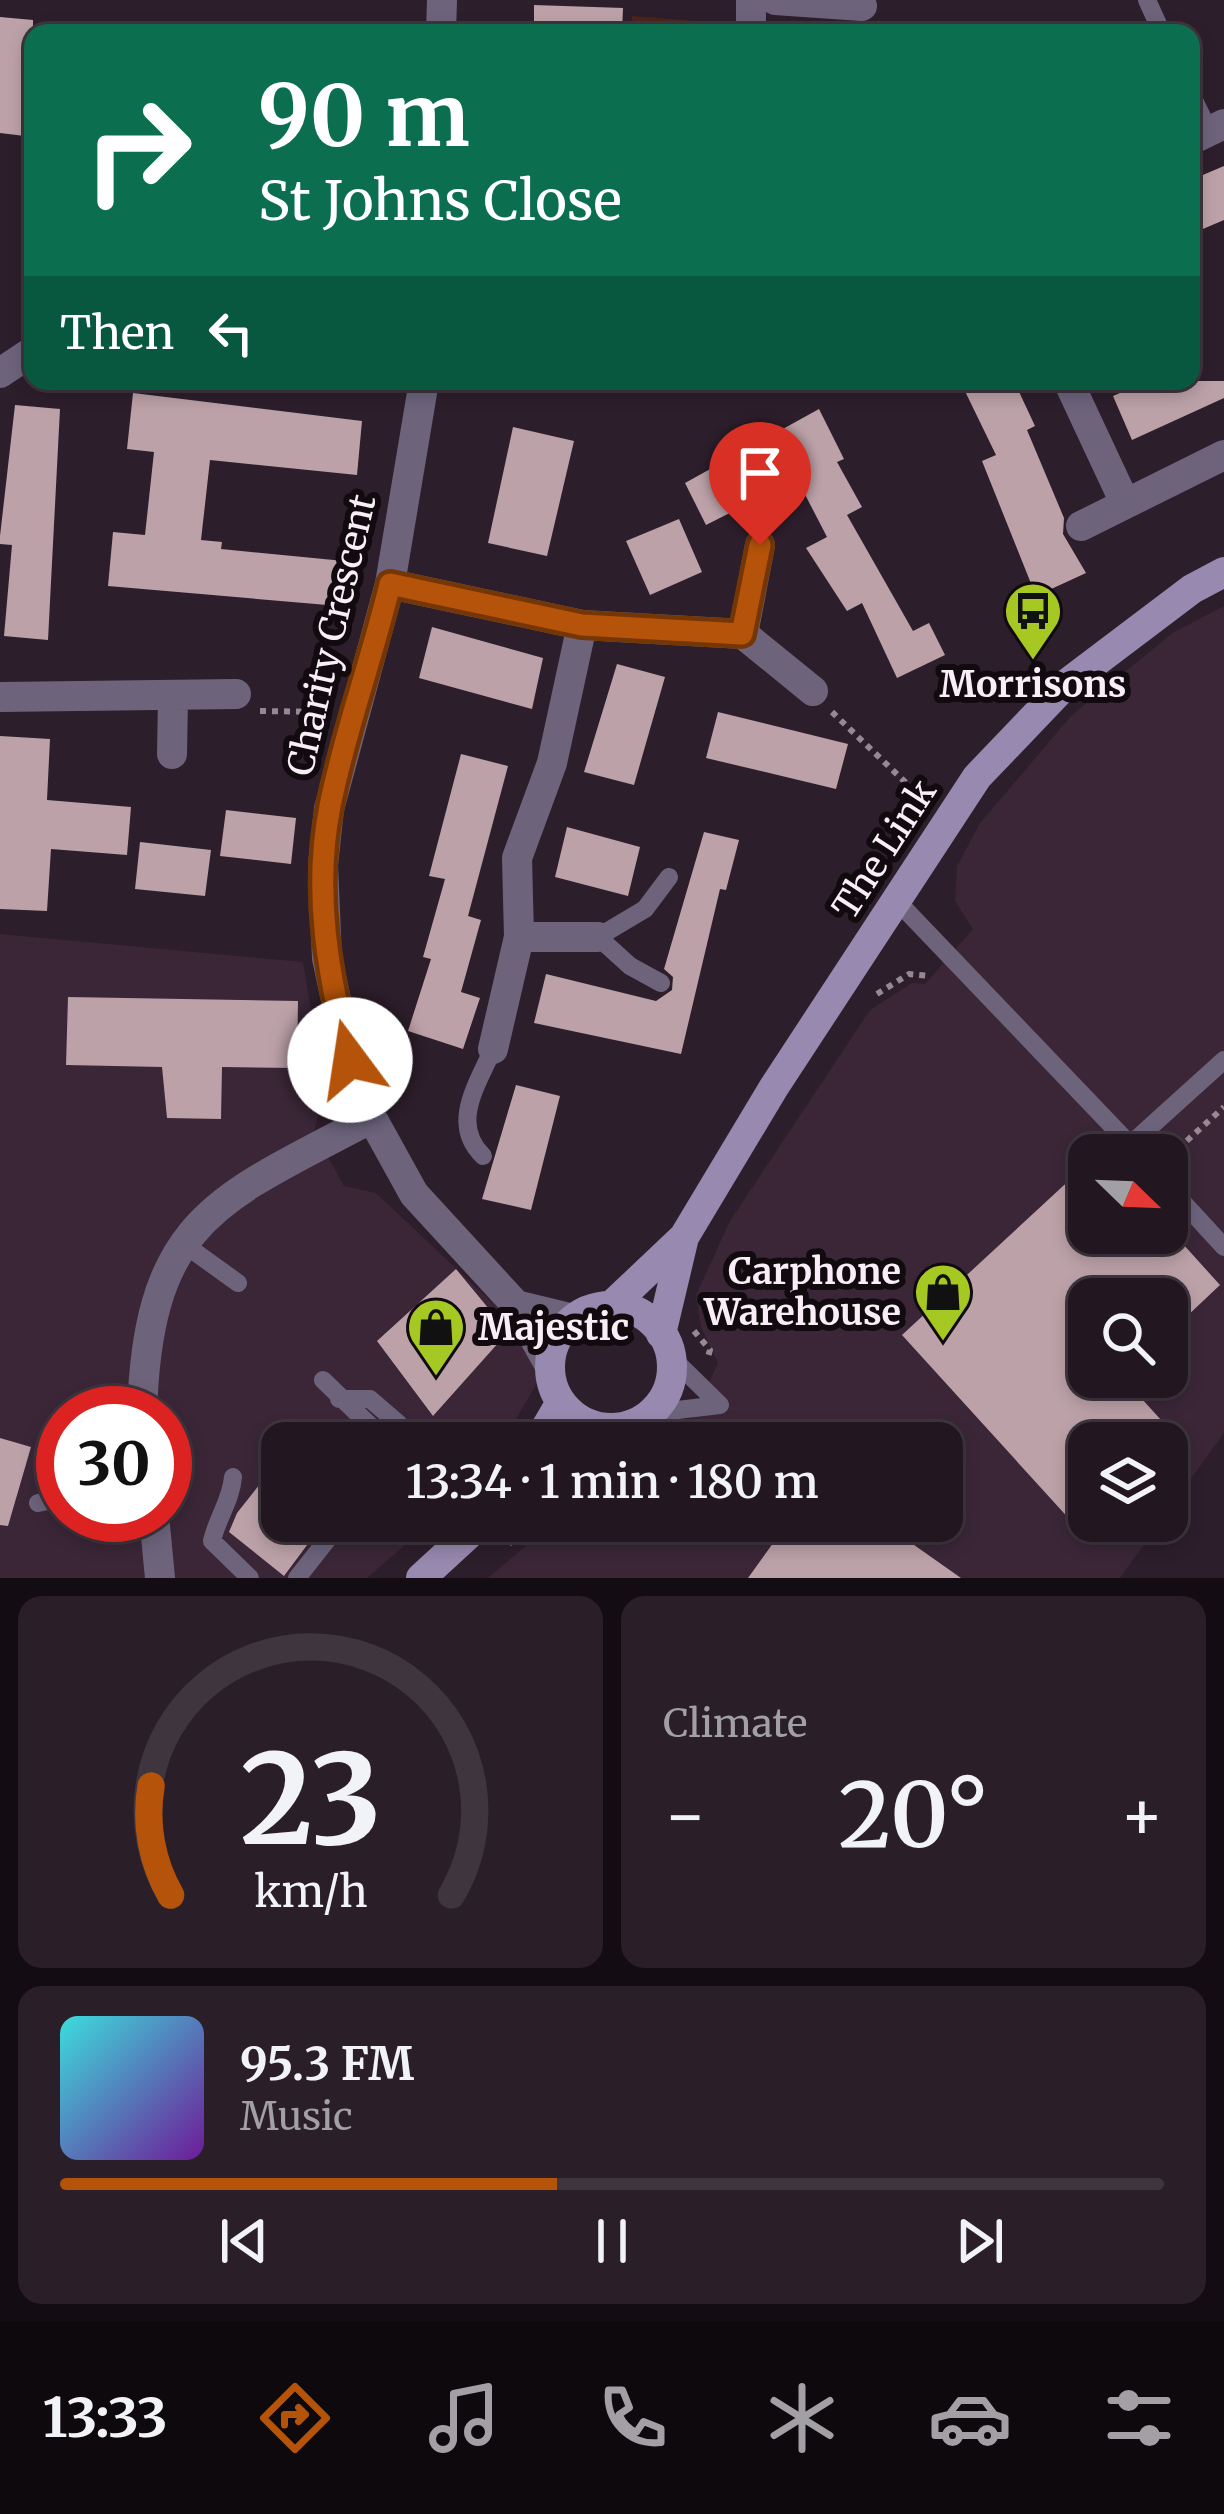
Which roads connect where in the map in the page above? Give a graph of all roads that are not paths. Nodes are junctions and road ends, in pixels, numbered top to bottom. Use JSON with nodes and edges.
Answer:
{"nodes":[{"id":1,"x":775,"y":0,"type":"edge"},
{"id":2,"x":862,"y":6,"type":"dead end"},
{"id":3,"x":422,"y":390,"type":"edge"},
{"id":4,"x":1072,"y":390,"type":"edge"},
{"id":5,"x":1224,"y":455,"type":"edge"},
{"id":6,"x":1125,"y":503,"type":"junction"},
{"id":7,"x":1081,"y":526,"type":"dead end"},
{"id":8,"x":760,"y":545,"type":"dead end"},
{"id":9,"x":1224,"y":572,"type":"edge"},
{"id":10,"x":390,"y":584,"type":"junction"},
{"id":11,"x":582,"y":625,"type":"junction"},
{"id":12,"x":742,"y":634,"type":"junction"},
{"id":13,"x":813,"y":692,"type":"road end"},
{"id":14,"x":236,"y":694,"type":"road end"},
{"id":15,"x":0,"y":697,"type":"edge"},
{"id":16,"x":173,"y":698,"type":"junction"},
{"id":17,"x":172,"y":754,"type":"dead end"},
{"id":18,"x":670,"y":877,"type":"dead end"},
{"id":19,"x":897,"y":901,"type":"junction"},
{"id":20,"x":519,"y":937,"type":"junction"},
{"id":21,"x":598,"y":937,"type":"junction"},
{"id":22,"x":661,"y":983,"type":"dead end"},
{"id":23,"x":493,"y":1049,"type":"joint"},
{"id":24,"x":1224,"y":1060,"type":"edge"},
{"id":25,"x":372,"y":1118,"type":"junction"},
{"id":26,"x":1120,"y":1134,"type":"edge"},
{"id":27,"x":1151,"y":1134,"type":"edge"},
{"id":28,"x":483,"y":1156,"type":"dead end"},
{"id":29,"x":1188,"y":1208,"type":"edge"},
{"id":30,"x":684,"y":1237,"type":"junction"},
{"id":31,"x":184,"y":1244,"type":"junction"},
{"id":32,"x":1224,"y":1247,"type":"edge"},
{"id":33,"x":238,"y":1283,"type":"dead end"},
{"id":34,"x":517,"y":1305,"type":"junction"},
{"id":35,"x":610,"y":1306,"type":"junction"},
{"id":36,"x":574,"y":1319,"type":"junction"},
{"id":37,"x":673,"y":1336,"type":"junction"},
{"id":38,"x":550,"y":1366,"type":"junction"},
{"id":39,"x":323,"y":1380,"type":"dead end"},
{"id":40,"x":145,"y":1386,"type":"edge"},
{"id":41,"x":339,"y":1399,"type":"junction"},
{"id":42,"x":561,"y":1402,"type":"junction"},
{"id":43,"x":652,"y":1413,"type":"junction"},
{"id":44,"x":365,"y":1422,"type":"edge"},
{"id":45,"x":397,"y":1422,"type":"edge"},
{"id":46,"x":549,"y":1422,"type":"edge"},
{"id":47,"x":582,"y":1422,"type":"edge"},
{"id":48,"x":635,"y":1422,"type":"edge"},
{"id":49,"x":233,"y":1477,"type":"dead end"},
{"id":50,"x":157,"y":1542,"type":"edge"},
{"id":51,"x":325,"y":1542,"type":"edge"},
{"id":52,"x":460,"y":1542,"type":"edge"},
{"id":53,"x":160,"y":1578,"type":"edge"},
{"id":54,"x":250,"y":1578,"type":"edge"},
{"id":55,"x":297,"y":1578,"type":"edge"},
{"id":56,"x":421,"y":1578,"type":"edge"}],
"edges":[{"from":1,"to":2,"type":"street"},
{"from":3,"to":10,"type":"street","name":"Charity Crescent"},
{"from":4,"to":6,"type":"street"},
{"from":5,"to":6,"type":"street"},
{"from":6,"to":7,"type":"street"},
{"from":8,"to":12,"type":"street"},
{"from":9,"to":19,"type":"street","name":"The Link"},
{"from":10,"to":11,"type":"street"},
{"from":10,"to":25,"type":"street","name":"Charity Crescent"},
{"from":11,"to":12,"type":"street"},
{"from":11,"to":20,"type":"street"},
{"from":12,"to":13,"type":"street"},
{"from":14,"to":16,"type":"street"},
{"from":15,"to":16,"type":"street"},
{"from":16,"to":17,"type":"street"},
{"from":18,"to":21,"type":"lane"},
{"from":19,"to":26,"type":"lane"},
{"from":19,"to":30,"type":"street","name":"The Link"},
{"from":20,"to":21,"type":"street"},
{"from":20,"to":23,"type":"street"},
{"from":21,"to":22,"type":"lane"},
{"from":23,"to":28,"type":"lane"},
{"from":24,"to":27,"type":"lane"},
{"from":25,"to":31,"type":"street"},
{"from":25,"to":34,"type":"street","name":"Charity Crescent"},
{"from":29,"to":32,"type":"lane"},
{"from":30,"to":35,"type":"street","name":"The Link"},
{"from":30,"to":37,"type":"street","name":"The Link"},
{"from":31,"to":33,"type":"lane"},
{"from":31,"to":40,"type":"street"},
{"from":34,"to":36,"type":"street"},
{"from":34,"to":38,"type":"street","name":"Charity Crescent"},
{"from":35,"to":36,"type":"street","name":"The Link"},
{"from":35,"to":37,"type":"street"},
{"from":36,"to":38,"type":"street"},
{"from":37,"to":43,"type":"street","name":"The Link"},
{"from":37,"to":43,"type":"lane"},
{"from":38,"to":42,"type":"street"},
{"from":39,"to":41,"type":"lane"},
{"from":41,"to":44,"type":"lane"},
{"from":41,"to":45,"type":"lane"},
{"from":42,"to":46,"type":"street"},
{"from":42,"to":47,"type":"street"},
{"from":43,"to":48,"type":"street"},
{"from":49,"to":54,"type":"lane"},
{"from":50,"to":53,"type":"street"},
{"from":51,"to":55,"type":"lane"},
{"from":52,"to":56,"type":"street"}]}
